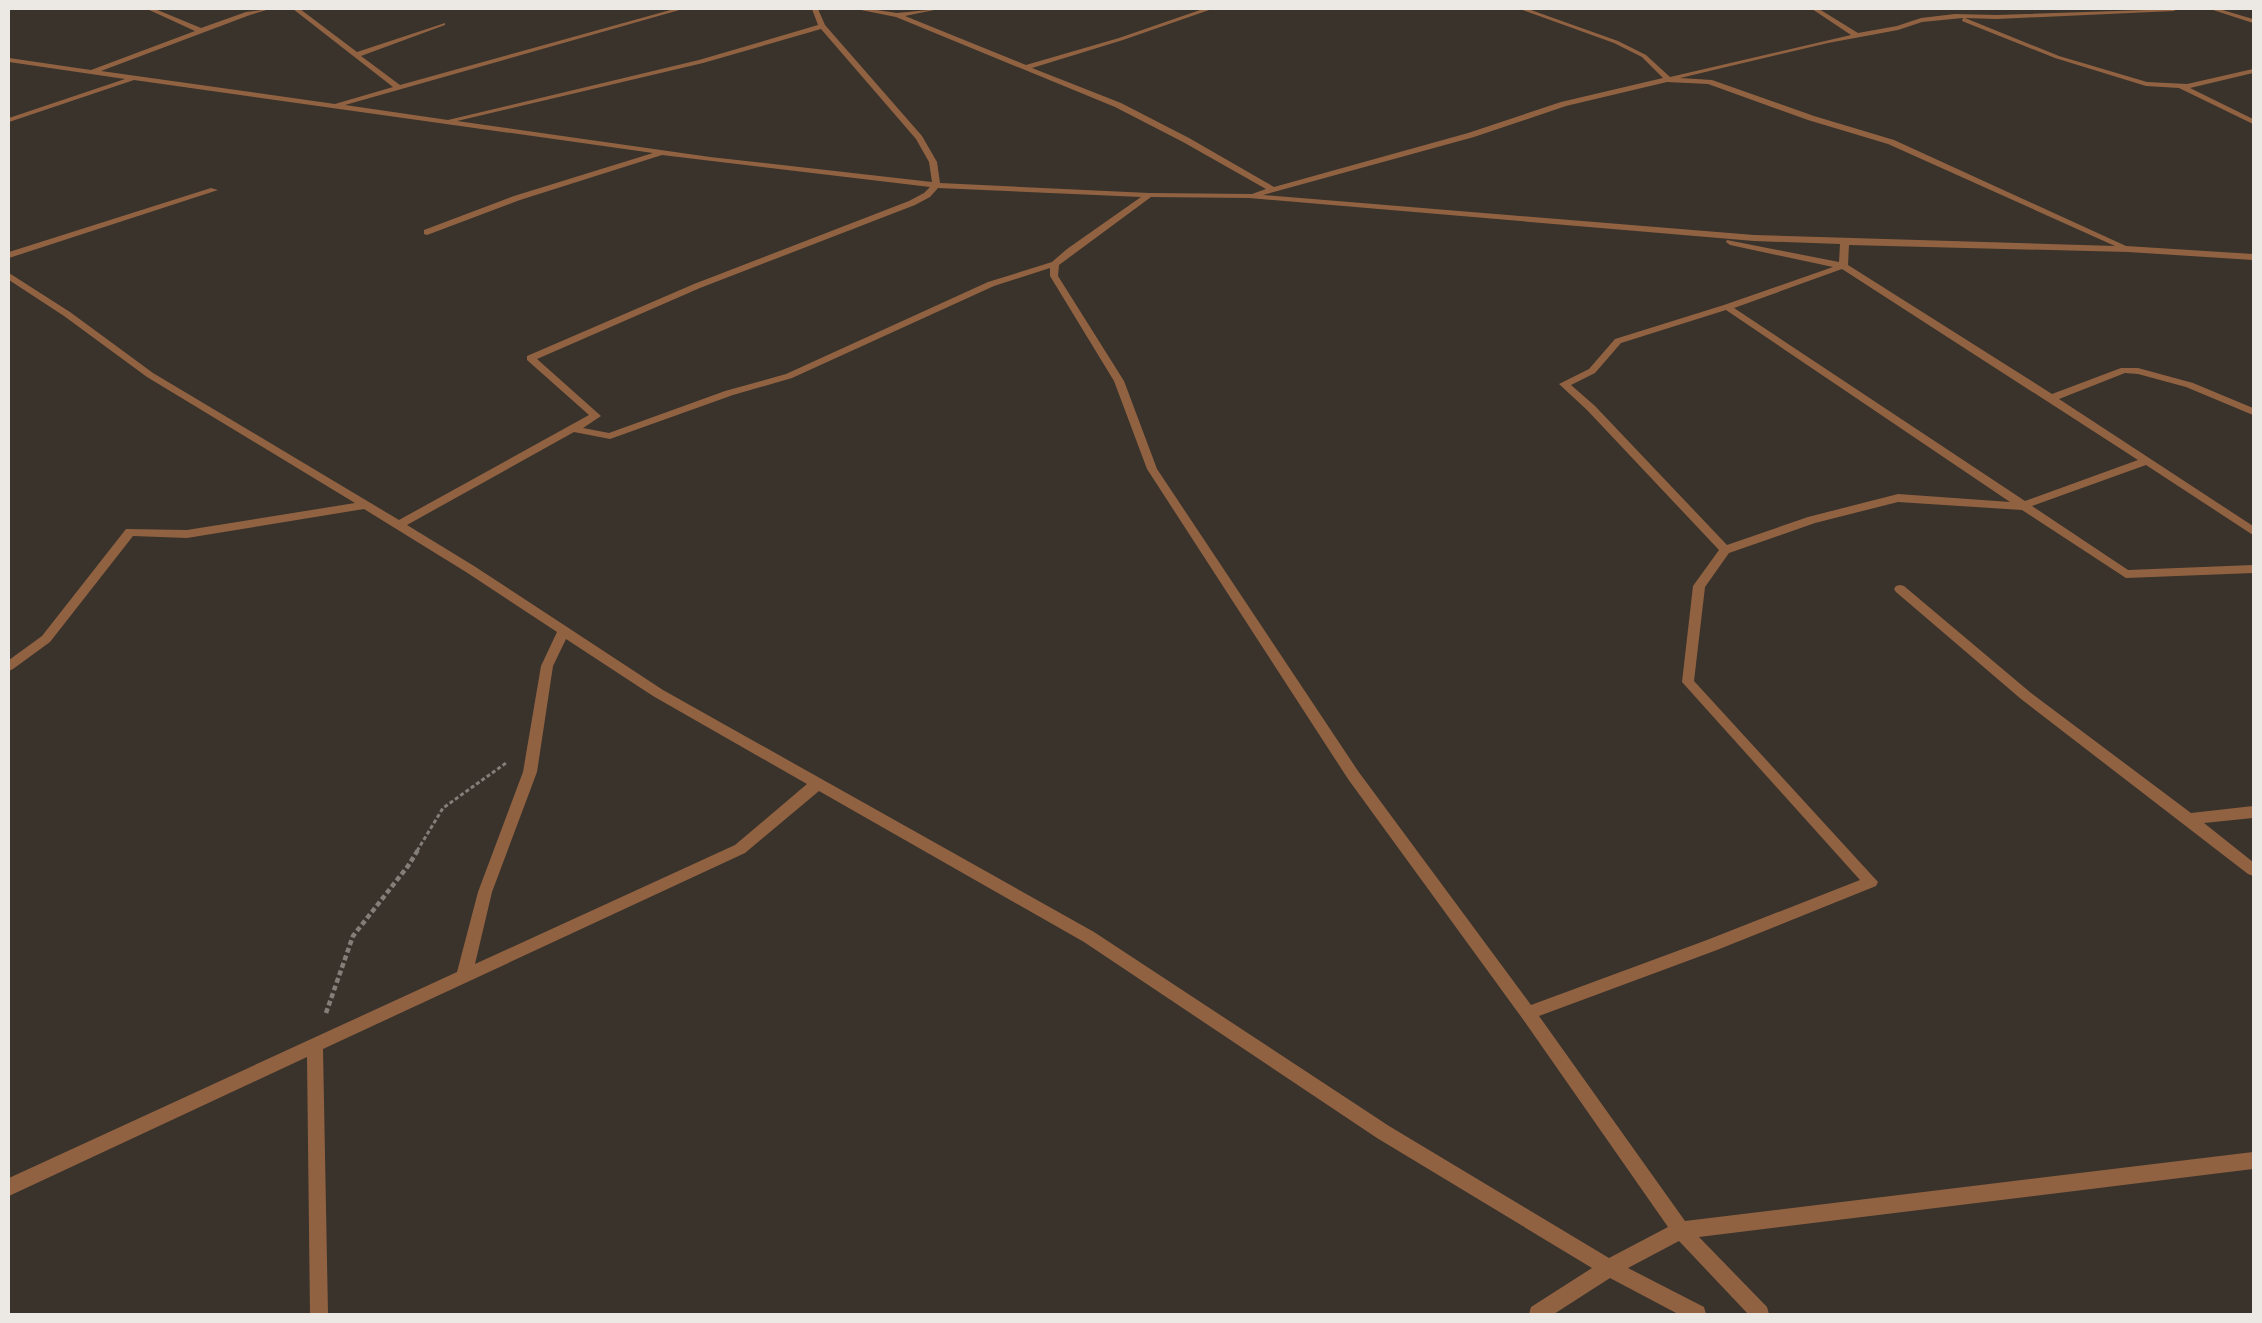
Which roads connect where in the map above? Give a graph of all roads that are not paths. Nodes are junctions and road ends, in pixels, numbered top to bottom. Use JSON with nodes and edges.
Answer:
{"nodes":[{"id":1,"x":150,"y":9,"type":"edge"},
{"id":2,"x":167,"y":9,"type":"edge"},
{"id":3,"x":267,"y":9,"type":"edge"},
{"id":4,"x":296,"y":9,"type":"edge"},
{"id":5,"x":680,"y":9,"type":"edge"},
{"id":6,"x":815,"y":9,"type":"edge"},
{"id":7,"x":859,"y":9,"type":"edge"},
{"id":8,"x":936,"y":9,"type":"edge"},
{"id":9,"x":1208,"y":9,"type":"edge"},
{"id":10,"x":1523,"y":9,"type":"edge"},
{"id":11,"x":1815,"y":9,"type":"edge"},
{"id":12,"x":2162,"y":9,"type":"edge"},
{"id":13,"x":2174,"y":9,"type":"edge"},
{"id":14,"x":2213,"y":9,"type":"edge"},
{"id":15,"x":157,"y":12,"type":"junction"},
{"id":16,"x":1957,"y":12,"type":"edge"},
{"id":17,"x":897,"y":15,"type":"junction"},
{"id":18,"x":2253,"y":21,"type":"edge"},
{"id":19,"x":443,"y":24,"type":"dead end"},
{"id":20,"x":822,"y":26,"type":"junction"},
{"id":21,"x":202,"y":31,"type":"junction"},
{"id":22,"x":1858,"y":36,"type":"junction"},
{"id":23,"x":356,"y":55,"type":"junction"},
{"id":24,"x":9,"y":60,"type":"edge"},
{"id":25,"x":1027,"y":67,"type":"junction"},
{"id":26,"x":2253,"y":71,"type":"edge"},
{"id":27,"x":91,"y":72,"type":"junction"},
{"id":28,"x":134,"y":79,"type":"junction"},
{"id":29,"x":1669,"y":80,"type":"junction"},
{"id":30,"x":2179,"y":85,"type":"junction"},
{"id":31,"x":397,"y":87,"type":"junction"},
{"id":32,"x":333,"y":106,"type":"junction"},
{"id":33,"x":9,"y":120,"type":"edge"},
{"id":34,"x":444,"y":122,"type":"junction"},
{"id":35,"x":2253,"y":122,"type":"edge"},
{"id":36,"x":664,"y":152,"type":"junction"},
{"id":37,"x":936,"y":185,"type":"junction"},
{"id":38,"x":1272,"y":189,"type":"junction"},
{"id":39,"x":214,"y":190,"type":"dead end"},
{"id":40,"x":1149,"y":195,"type":"junction"},
{"id":41,"x":1249,"y":196,"type":"junction"},
{"id":42,"x":427,"y":232,"type":"dead end"},
{"id":43,"x":1679,"y":232,"type":"junction"},
{"id":44,"x":1845,"y":242,"type":"junction"},
{"id":45,"x":2128,"y":249,"type":"junction"},
{"id":46,"x":9,"y":255,"type":"edge"},
{"id":47,"x":2253,"y":257,"type":"edge"},
{"id":48,"x":1055,"y":264,"type":"junction"},
{"id":49,"x":1843,"y":266,"type":"junction"},
{"id":50,"x":9,"y":276,"type":"edge"},
{"id":51,"x":1727,"y":307,"type":"junction"},
{"id":52,"x":2051,"y":398,"type":"junction"},
{"id":53,"x":2253,"y":412,"type":"edge"},
{"id":54,"x":573,"y":429,"type":"junction"},
{"id":55,"x":2147,"y":461,"type":"junction"},
{"id":56,"x":366,"y":505,"type":"junction"},
{"id":57,"x":2022,"y":506,"type":"junction"},
{"id":58,"x":399,"y":525,"type":"junction"},
{"id":59,"x":2253,"y":530,"type":"edge"},
{"id":60,"x":1724,"y":550,"type":"junction"},
{"id":61,"x":2253,"y":569,"type":"edge"},
{"id":62,"x":1900,"y":589,"type":"dead end"},
{"id":63,"x":564,"y":631,"type":"junction"},
{"id":64,"x":9,"y":666,"type":"edge"},
{"id":65,"x":817,"y":784,"type":"junction"},
{"id":66,"x":2253,"y":812,"type":"edge"},
{"id":67,"x":2189,"y":819,"type":"junction"},
{"id":68,"x":2253,"y":870,"type":"edge"},
{"id":69,"x":464,"y":976,"type":"junction"},
{"id":70,"x":1528,"y":1012,"type":"junction"},
{"id":71,"x":315,"y":1046,"type":"junction"},
{"id":72,"x":2253,"y":1161,"type":"edge"},
{"id":73,"x":9,"y":1187,"type":"edge"},
{"id":74,"x":1681,"y":1230,"type":"junction"},
{"id":75,"x":1609,"y":1268,"type":"junction"},
{"id":76,"x":319,"y":1314,"type":"edge"},
{"id":77,"x":1538,"y":1314,"type":"edge"},
{"id":78,"x":1697,"y":1314,"type":"edge"},
{"id":79,"x":1760,"y":1314,"type":"edge"}],
"edges":[{"from":1,"to":15,"type":"street"},
{"from":2,"to":15,"type":"street"},
{"from":3,"to":21,"type":"street"},
{"from":4,"to":23,"type":"street"},
{"from":5,"to":31,"type":"street"},
{"from":6,"to":20,"type":"street"},
{"from":7,"to":17,"type":"street"},
{"from":8,"to":17,"type":"street"},
{"from":9,"to":25,"type":"street"},
{"from":10,"to":29,"type":"street"},
{"from":11,"to":22,"type":"street"},
{"from":12,"to":13,"type":"street"},
{"from":12,"to":16,"type":"street"},
{"from":14,"to":18,"type":"street"},
{"from":15,"to":21,"type":"street"},
{"from":16,"to":22,"type":"street"},
{"from":16,"to":30,"type":"street"},
{"from":17,"to":25,"type":"street"},
{"from":19,"to":23,"type":"street"},
{"from":20,"to":34,"type":"street"},
{"from":20,"to":37,"type":"street"},
{"from":21,"to":27,"type":"street"},
{"from":22,"to":29,"type":"street"},
{"from":23,"to":31,"type":"street"},
{"from":24,"to":27,"type":"street"},
{"from":25,"to":38,"type":"street"},
{"from":26,"to":30,"type":"street"},
{"from":27,"to":28,"type":"street"},
{"from":28,"to":32,"type":"street"},
{"from":28,"to":33,"type":"street"},
{"from":29,"to":38,"type":"street"},
{"from":29,"to":45,"type":"street"},
{"from":30,"to":35,"type":"street"},
{"from":31,"to":32,"type":"street"},
{"from":32,"to":34,"type":"street"},
{"from":34,"to":36,"type":"street"},
{"from":36,"to":37,"type":"street"},
{"from":36,"to":42,"type":"street"},
{"from":37,"to":40,"type":"street"},
{"from":37,"to":54,"type":"street"},
{"from":38,"to":41,"type":"street"},
{"from":39,"to":46,"type":"street"},
{"from":40,"to":41,"type":"street"},
{"from":40,"to":48,"type":"street"},
{"from":41,"to":43,"type":"street"},
{"from":43,"to":44,"type":"street"},
{"from":43,"to":49,"type":"street"},
{"from":44,"to":45,"type":"street"},
{"from":44,"to":49,"type":"street"},
{"from":45,"to":47,"type":"street"},
{"from":48,"to":54,"type":"street"},
{"from":48,"to":70,"type":"street"},
{"from":49,"to":51,"type":"street"},
{"from":49,"to":52,"type":"street"},
{"from":50,"to":56,"type":"street"},
{"from":51,"to":57,"type":"street"},
{"from":51,"to":60,"type":"street"},
{"from":52,"to":53,"type":"street"},
{"from":52,"to":55,"type":"street"},
{"from":54,"to":58,"type":"street"},
{"from":55,"to":57,"type":"street"},
{"from":55,"to":59,"type":"street"},
{"from":56,"to":58,"type":"street"},
{"from":56,"to":64,"type":"street"},
{"from":57,"to":60,"type":"street"},
{"from":57,"to":61,"type":"street"},
{"from":58,"to":63,"type":"street"},
{"from":60,"to":70,"type":"street"},
{"from":62,"to":67,"type":"street"},
{"from":63,"to":65,"type":"street"},
{"from":63,"to":69,"type":"street"},
{"from":65,"to":69,"type":"street"},
{"from":65,"to":75,"type":"street"},
{"from":66,"to":67,"type":"street"},
{"from":67,"to":68,"type":"street"},
{"from":69,"to":71,"type":"street"},
{"from":70,"to":74,"type":"street"},
{"from":71,"to":73,"type":"street"},
{"from":71,"to":76,"type":"street"},
{"from":72,"to":74,"type":"street"},
{"from":74,"to":75,"type":"street"},
{"from":74,"to":79,"type":"street"},
{"from":75,"to":77,"type":"street"},
{"from":75,"to":78,"type":"street"}]}
